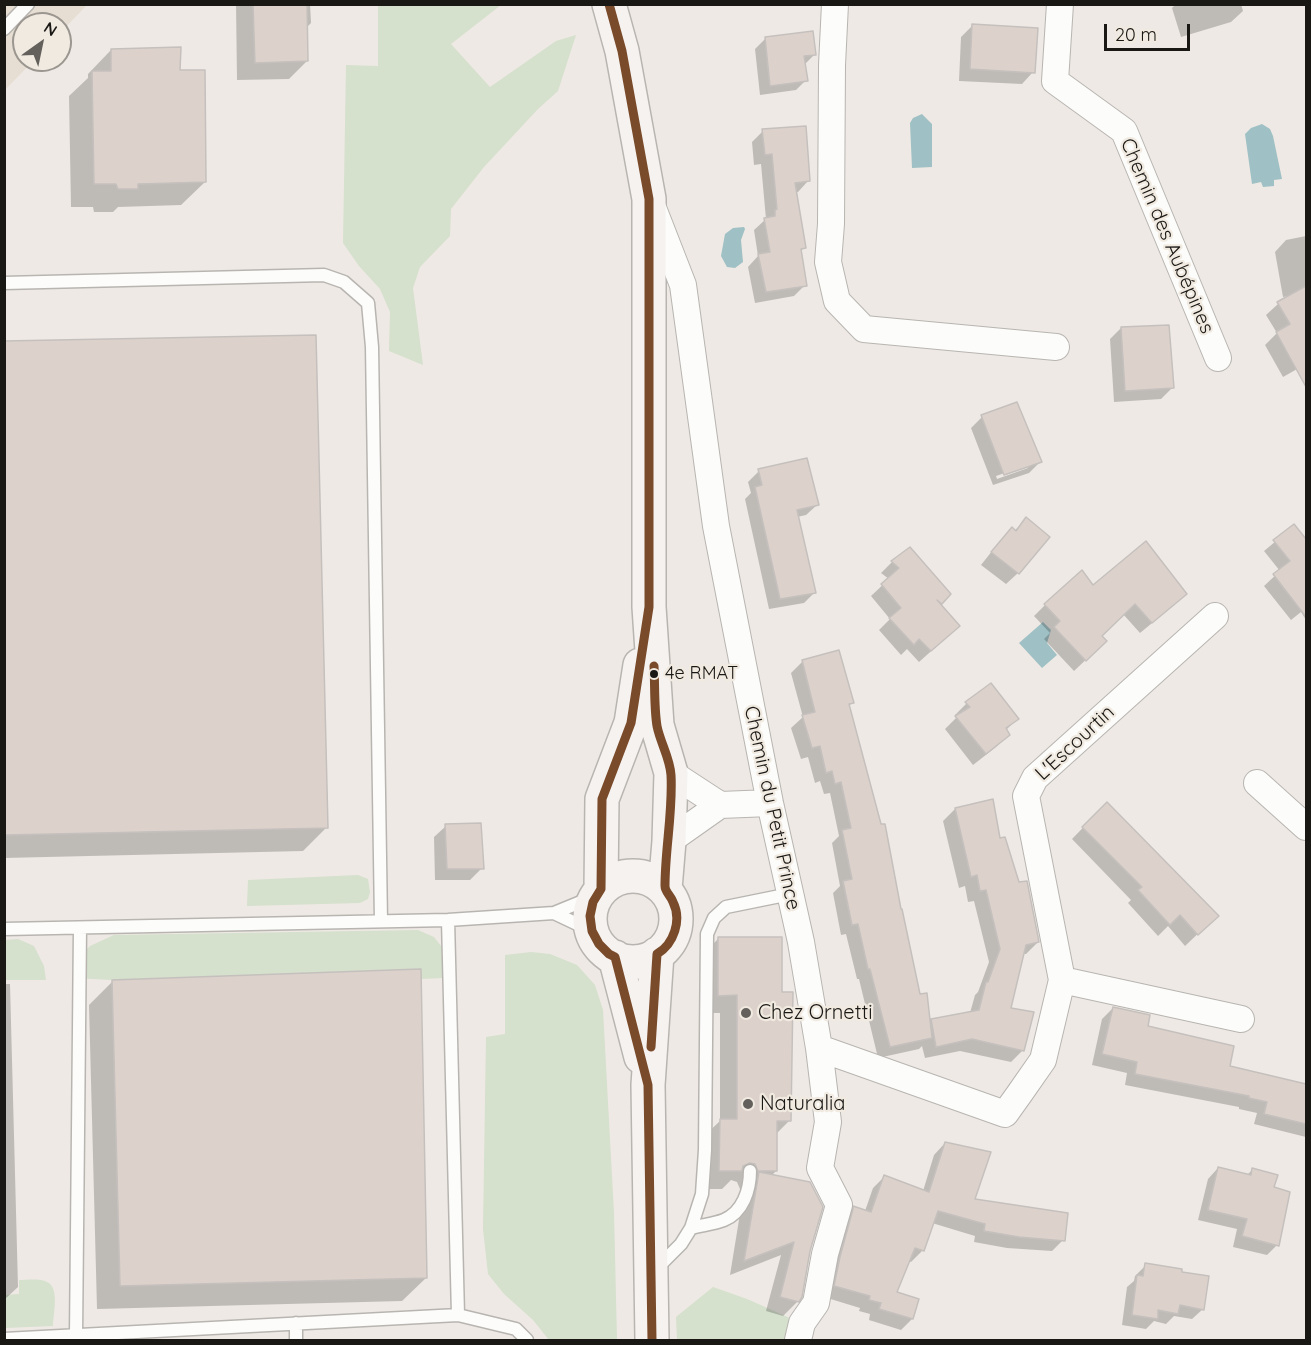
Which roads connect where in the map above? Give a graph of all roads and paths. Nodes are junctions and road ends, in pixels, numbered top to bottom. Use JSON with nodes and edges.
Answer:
{"nodes":[{"id":1,"x":28,"y":4,"type":"edge"},
{"id":2,"x":609,"y":4,"type":"edge"},
{"id":3,"x":835,"y":4,"type":"edge"},
{"id":4,"x":1060,"y":4,"type":"edge"},
{"id":5,"x":4,"y":29,"type":"edge"},
{"id":6,"x":649,"y":199,"type":"junction"},
{"id":7,"x":4,"y":284,"type":"edge"},
{"id":8,"x":1056,"y":346,"type":"dead end"},
{"id":9,"x":1218,"y":358,"type":"dead end"},
{"id":10,"x":649,"y":607,"type":"junction"},
{"id":11,"x":1215,"y":616,"type":"dead end"},
{"id":12,"x":617,"y":762,"type":"junction"},
{"id":13,"x":671,"y":773,"type":"junction"},
{"id":14,"x":1257,"y":783,"type":"dead end"},
{"id":15,"x":770,"y":803,"type":"junction"},
{"id":16,"x":720,"y":805,"type":"junction"},
{"id":17,"x":1306,"y":827,"type":"edge"},
{"id":18,"x":669,"y":841,"type":"junction"},
{"id":19,"x":665,"y":889,"type":"junction"},
{"id":20,"x":600,"y":892,"type":"junction"},
{"id":21,"x":790,"y":894,"type":"junction"},
{"id":22,"x":555,"y":913,"type":"junction"},
{"id":23,"x":447,"y":920,"type":"junction"},
{"id":24,"x":381,"y":921,"type":"junction"},
{"id":25,"x":80,"y":928,"type":"junction"},
{"id":26,"x":4,"y":929,"type":"edge"},
{"id":27,"x":592,"y":931,"type":"junction"},
{"id":28,"x":657,"y":954,"type":"junction"},
{"id":29,"x":615,"y":957,"type":"junction"},
{"id":30,"x":1062,"y":980,"type":"junction"},
{"id":31,"x":1241,"y":1019,"type":"dead end"},
{"id":32,"x":819,"y":1048,"type":"junction"},
{"id":33,"x":648,"y":1085,"type":"junction"},
{"id":34,"x":750,"y":1171,"type":"dead end"},
{"id":35,"x":691,"y":1228,"type":"junction"},
{"id":36,"x":651,"y":1274,"type":"junction"},
{"id":37,"x":458,"y":1315,"type":"junction"},
{"id":38,"x":296,"y":1323,"type":"junction"},
{"id":39,"x":76,"y":1335,"type":"junction"},
{"id":40,"x":4,"y":1339,"type":"edge"},
{"id":41,"x":41,"y":1339,"type":"edge"},
{"id":42,"x":296,"y":1341,"type":"edge"},
{"id":43,"x":527,"y":1341,"type":"edge"},
{"id":44,"x":652,"y":1341,"type":"edge"},
{"id":45,"x":798,"y":1341,"type":"edge"}],
"edges":[{"from":1,"to":5,"type":"lane"},
{"from":2,"to":6,"type":"main road"},
{"from":3,"to":8,"type":"street"},
{"from":4,"to":9,"type":"street","name":"Chemin des Aubépines"},
{"from":6,"to":10,"type":"main road"},
{"from":6,"to":15,"type":"street","name":"Chemin du Petit Prince"},
{"from":7,"to":24,"type":"lane"},
{"from":10,"to":12,"type":"main road"},
{"from":10,"to":13,"type":"main road"},
{"from":11,"to":30,"type":"street","name":"L'Escourtin"},
{"from":12,"to":13,"type":"main road"},
{"from":12,"to":20,"type":"main road"},
{"from":13,"to":16,"type":"street"},
{"from":13,"to":18,"type":"main road"},
{"from":14,"to":17,"type":"street"},
{"from":15,"to":16,"type":"street"},
{"from":15,"to":21,"type":"street","name":"Chemin du Petit Prince"},
{"from":16,"to":18,"type":"street"},
{"from":18,"to":19,"type":"main road"},
{"from":19,"to":20,"type":"main road"},
{"from":19,"to":28,"type":"main road"},
{"from":20,"to":22,"type":"lane"},
{"from":20,"to":27,"type":"main road"},
{"from":21,"to":32,"type":"street","name":"Chemin du Petit Prince"},
{"from":21,"to":35,"type":"lane"},
{"from":22,"to":23,"type":"lane"},
{"from":22,"to":27,"type":"lane"},
{"from":23,"to":24,"type":"lane"},
{"from":23,"to":37,"type":"lane"},
{"from":24,"to":25,"type":"lane"},
{"from":25,"to":26,"type":"lane"},
{"from":25,"to":39,"type":"lane"},
{"from":27,"to":29,"type":"main road"},
{"from":28,"to":29,"type":"main road"},
{"from":28,"to":33,"type":"main road"},
{"from":29,"to":33,"type":"main road"},
{"from":30,"to":31,"type":"street"},
{"from":30,"to":32,"type":"street","name":"L'Escourtin"},
{"from":32,"to":45,"type":"street","name":"Chemin du Petit Prince"},
{"from":33,"to":36,"type":"main road"},
{"from":34,"to":35,"type":"lane"},
{"from":35,"to":36,"type":"lane"},
{"from":36,"to":44,"type":"main road"},
{"from":37,"to":38,"type":"lane"},
{"from":37,"to":43,"type":"lane"},
{"from":38,"to":39,"type":"lane"},
{"from":38,"to":42,"type":"lane"},
{"from":39,"to":41,"type":"lane"},
{"from":40,"to":41,"type":"lane"}]}
